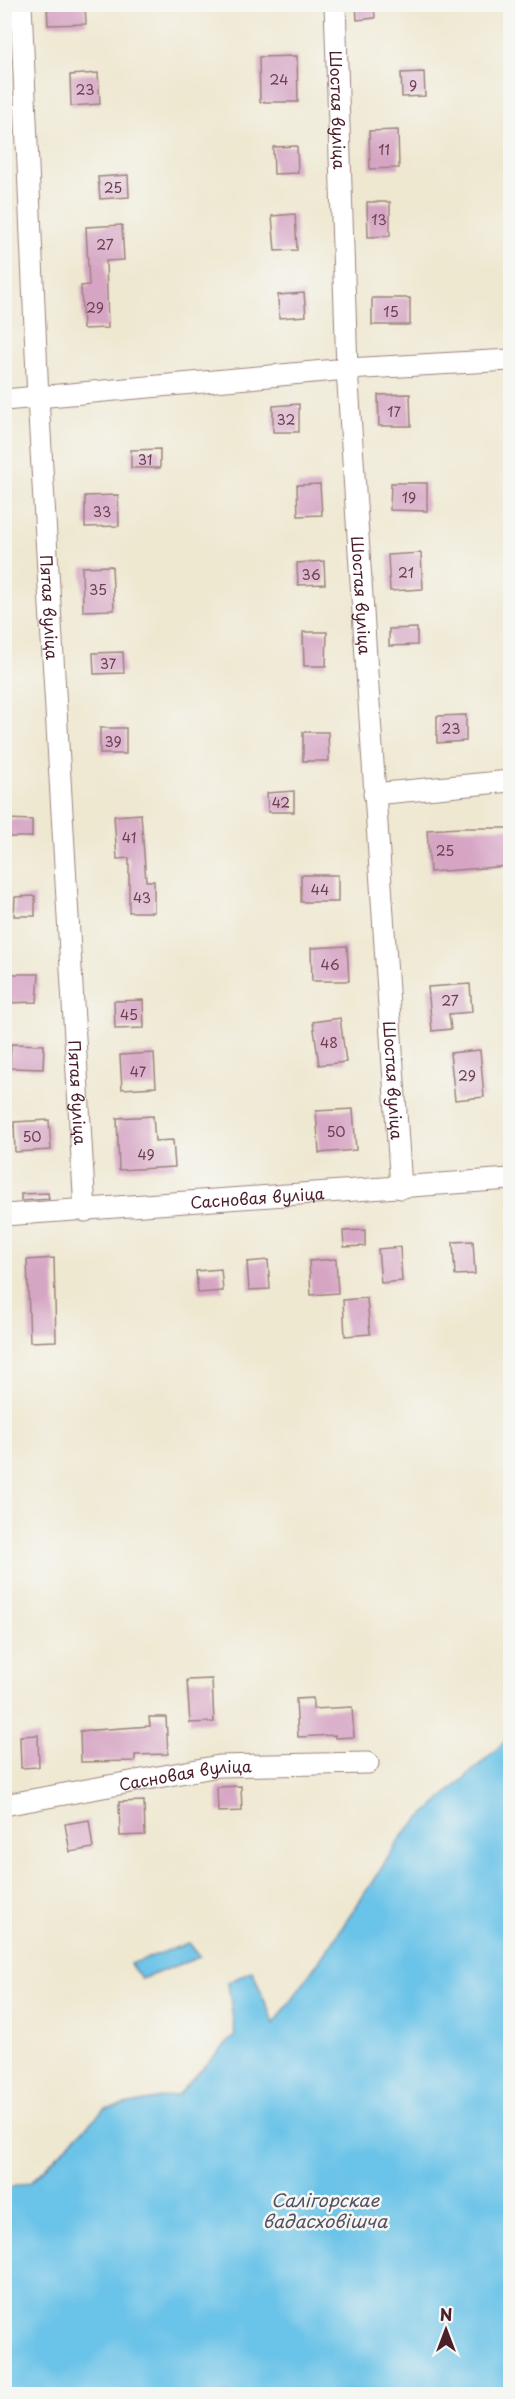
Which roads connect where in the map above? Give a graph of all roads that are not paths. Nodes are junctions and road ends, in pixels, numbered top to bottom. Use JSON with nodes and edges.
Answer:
{"nodes":[{"id":1,"x":21,"y":4,"type":"edge"},
{"id":2,"x":335,"y":4,"type":"edge"},
{"id":3,"x":503,"y":361,"type":"edge"},
{"id":4,"x":347,"y":369,"type":"junction"},
{"id":5,"x":38,"y":398,"type":"junction"},
{"id":6,"x":4,"y":400,"type":"edge"},
{"id":7,"x":510,"y":781,"type":"edge"},
{"id":8,"x":374,"y":794,"type":"junction"},
{"id":9,"x":510,"y":1179,"type":"edge"},
{"id":10,"x":401,"y":1188,"type":"junction"},
{"id":11,"x":85,"y":1211,"type":"junction"},
{"id":12,"x":4,"y":1215,"type":"edge"},
{"id":13,"x":368,"y":1763,"type":"dead end"},
{"id":14,"x":4,"y":1805,"type":"edge"}],
"edges":[{"from":1,"to":5,"type":"street","name":"Пятая вуліца"},
{"from":2,"to":4,"type":"street","name":"Шостая вуліца"},
{"from":3,"to":4,"type":"street"},
{"from":4,"to":5,"type":"street"},
{"from":4,"to":8,"type":"street","name":"Шостая вуліца"},
{"from":5,"to":6,"type":"street"},
{"from":5,"to":11,"type":"street","name":"Пятая вуліца"},
{"from":7,"to":8,"type":"street"},
{"from":8,"to":10,"type":"street","name":"Шостая вуліца"},
{"from":9,"to":10,"type":"street","name":"Сасновая вуліца"},
{"from":10,"to":11,"type":"street","name":"Сасновая вуліца"},
{"from":11,"to":12,"type":"street","name":"Сасновая вуліца"},
{"from":13,"to":14,"type":"street","name":"Сасновая вуліца"}]}
